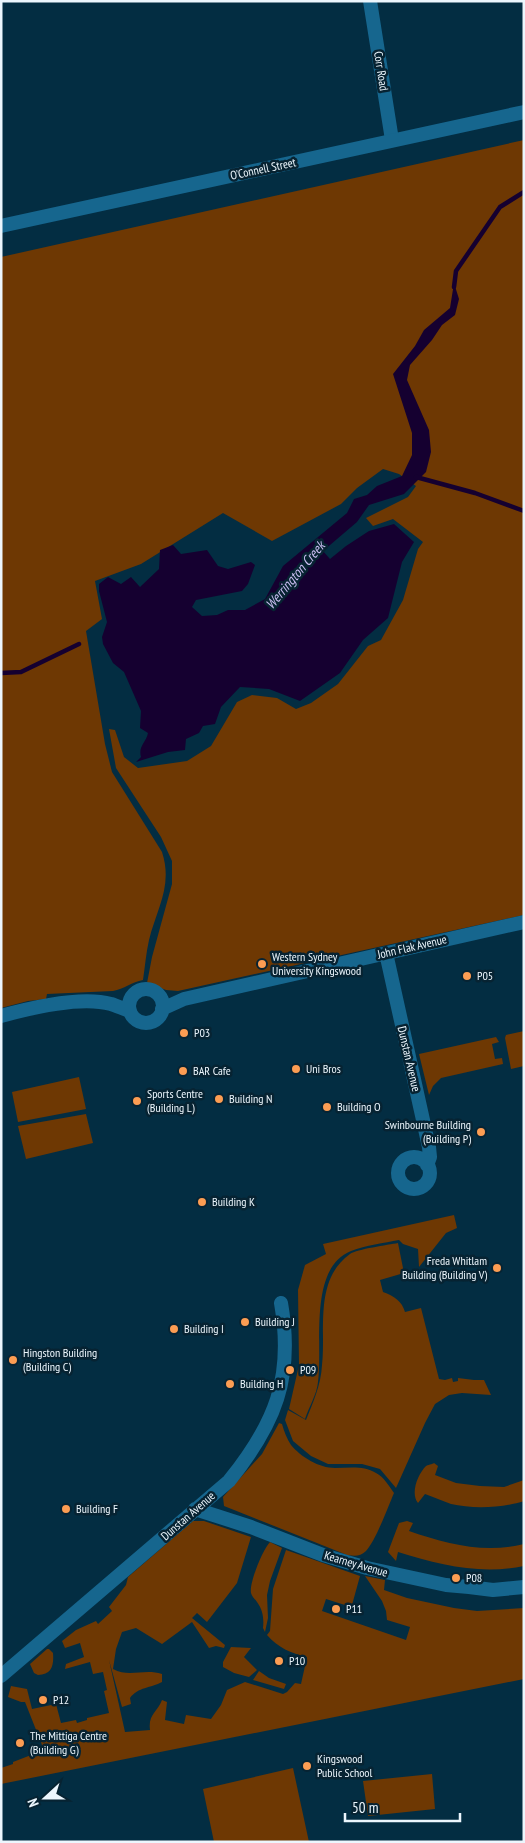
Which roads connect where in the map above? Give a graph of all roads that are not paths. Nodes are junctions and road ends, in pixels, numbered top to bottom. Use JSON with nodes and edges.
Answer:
{"nodes":[{"id":1,"x":370,"y":1,"type":"edge"},
{"id":2,"x":524,"y":112,"type":"edge"},
{"id":3,"x":392,"y":140,"type":"junction"},
{"id":4,"x":1,"y":226,"type":"edge"},
{"id":5,"x":524,"y":922,"type":"edge"},
{"id":6,"x":386,"y":953,"type":"junction"},
{"id":7,"x":132,"y":996,"type":"junction"},
{"id":8,"x":161,"y":1003,"type":"junction"},
{"id":9,"x":110,"y":1004,"type":"junction"},
{"id":10,"x":130,"y":1011,"type":"junction"},
{"id":11,"x":1,"y":1016,"type":"edge"},
{"id":12,"x":427,"y":1165,"type":"dead end"},
{"id":13,"x":281,"y":1303,"type":"dead end"},
{"id":14,"x":195,"y":1509,"type":"junction"},
{"id":15,"x":524,"y":1587,"type":"edge"},
{"id":16,"x":1,"y":1676,"type":"edge"}],
"edges":[{"from":1,"to":3,"type":"street","name":"Corr Road"},
{"from":2,"to":3,"type":"street","name":"O'Connell Street"},
{"from":3,"to":4,"type":"street","name":"O'Connell Street"},
{"from":5,"to":6,"type":"street","name":"John Flak Avenue"},
{"from":6,"to":8,"type":"street","name":"John Flak Avenue"},
{"from":6,"to":12,"type":"street","name":"Dunstan Avenue"},
{"from":7,"to":8,"type":"street"},
{"from":7,"to":9,"type":"street"},
{"from":7,"to":10,"type":"street"},
{"from":8,"to":10,"type":"street"},
{"from":9,"to":10,"type":"street"},
{"from":9,"to":11,"type":"street"},
{"from":13,"to":14,"type":"street","name":"Dunstan Avenue"},
{"from":14,"to":15,"type":"street","name":"Kearney Avenue"},
{"from":14,"to":16,"type":"street","name":"Dunstan Avenue"}]}
